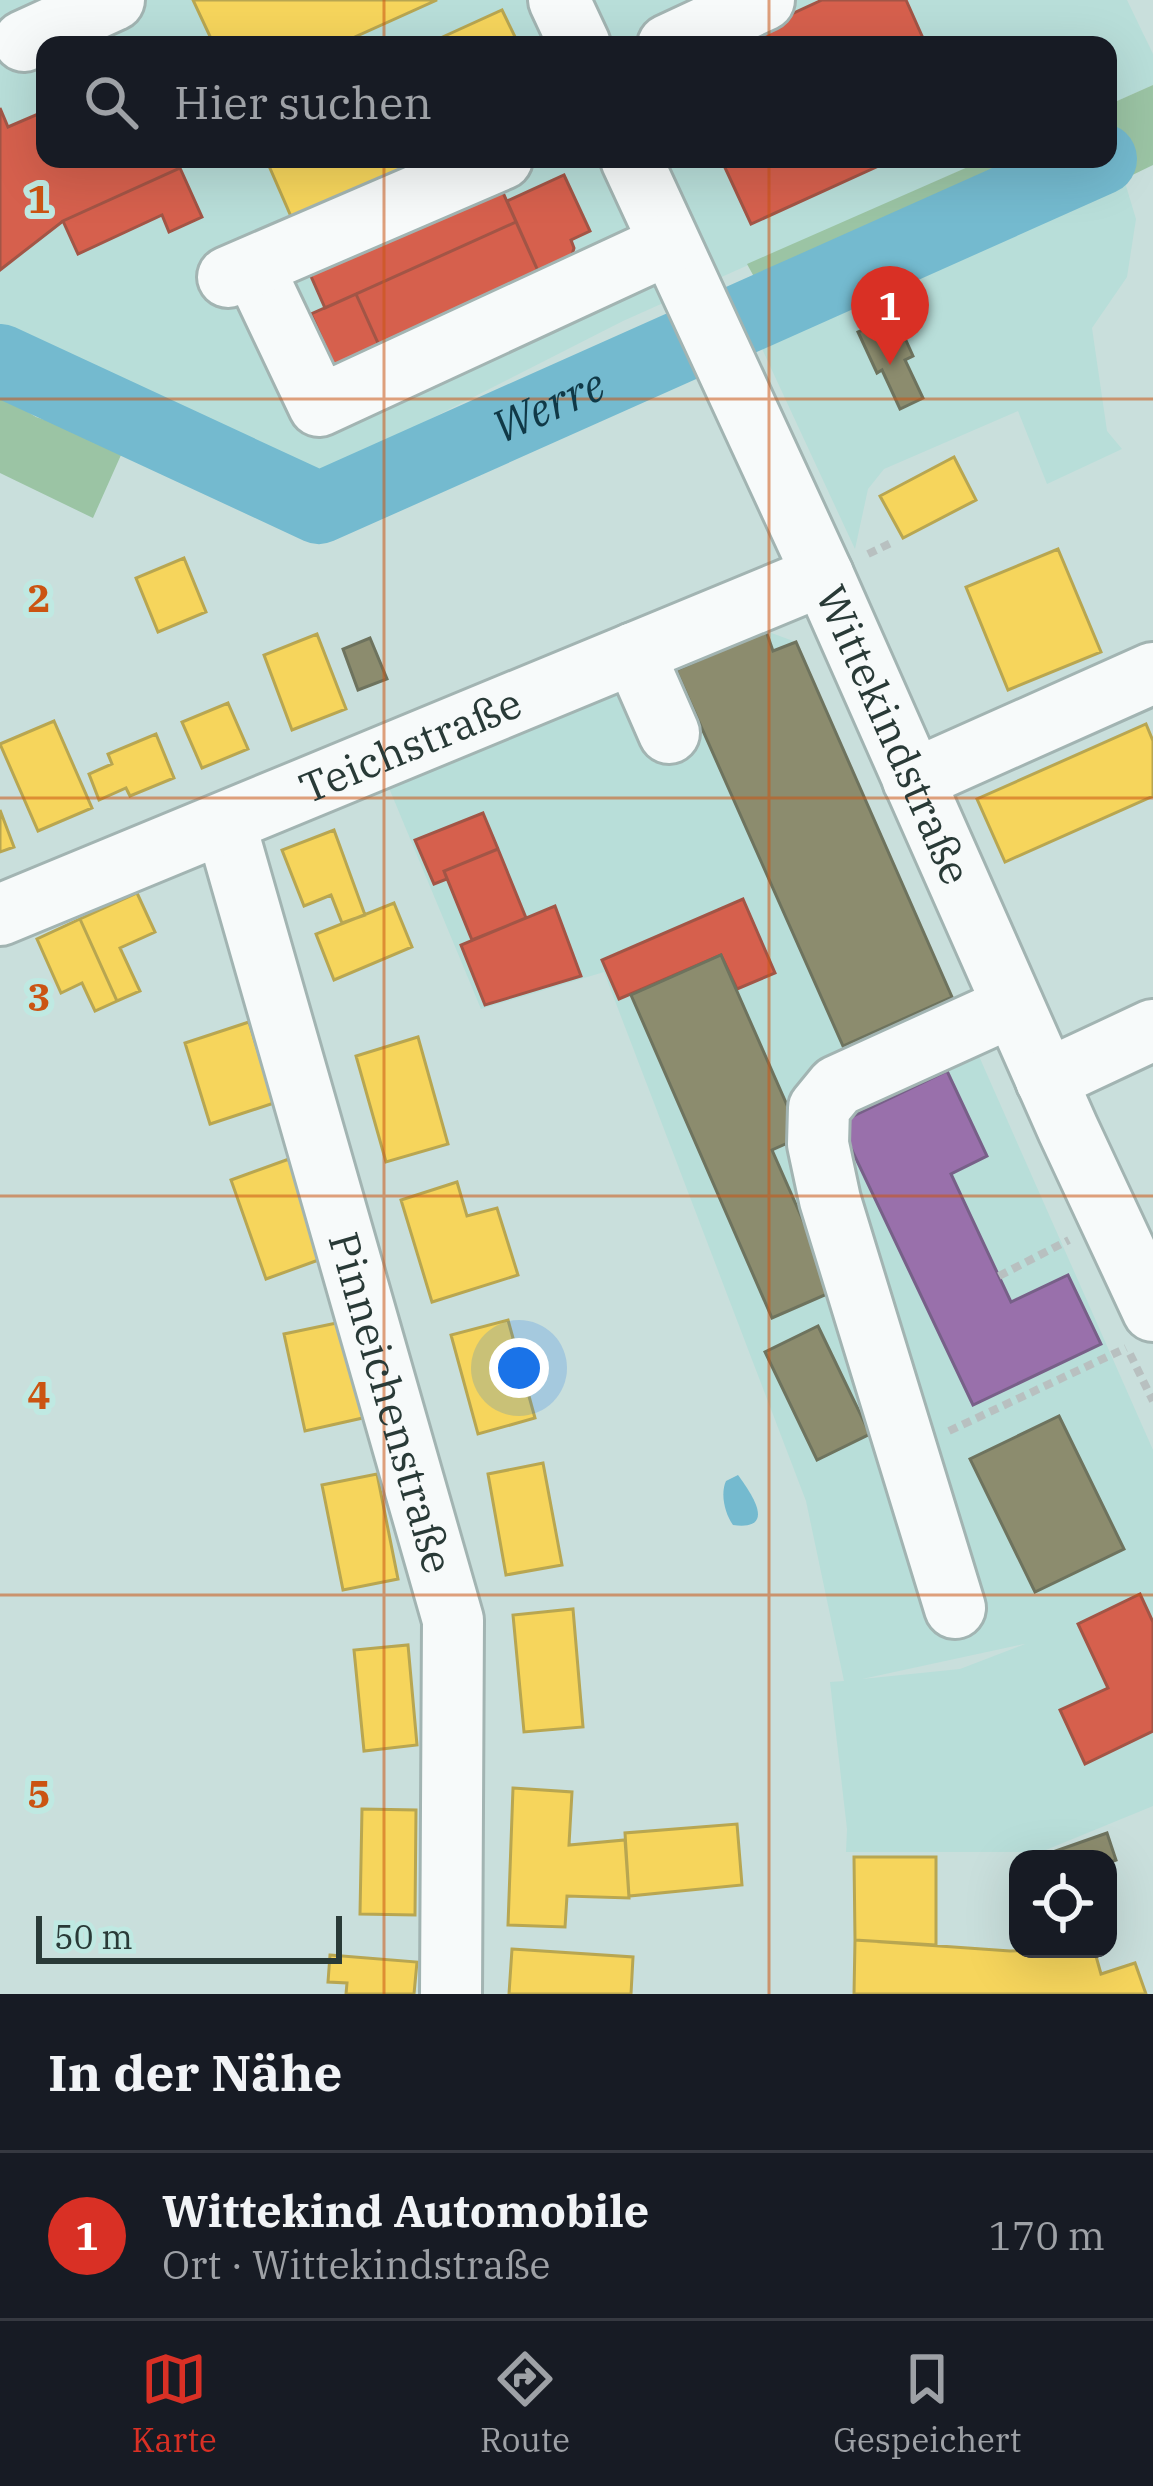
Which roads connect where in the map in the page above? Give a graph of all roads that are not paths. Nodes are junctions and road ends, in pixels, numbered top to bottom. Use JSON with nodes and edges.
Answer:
{"nodes":[{"id":1,"x":114,"y":0,"type":"edge"},
{"id":2,"x":559,"y":0,"type":"edge"},
{"id":3,"x":764,"y":0,"type":"edge"},
{"id":4,"x":576,"y":36,"type":"edge"},
{"id":5,"x":687,"y":36,"type":"edge"},
{"id":6,"x":24,"y":40,"type":"dead end"},
{"id":7,"x":481,"y":168,"type":"edge"},
{"id":8,"x":635,"y":168,"type":"edge"},
{"id":9,"x":680,"y":267,"type":"junction"},
{"id":10,"x":842,"y":566,"type":"junction"},
{"id":11,"x":618,"y":648,"type":"junction"},
{"id":12,"x":1153,"y":673,"type":"edge"},
{"id":13,"x":669,"y":733,"type":"dead end"},
{"id":14,"x":913,"y":780,"type":"junction"},
{"id":15,"x":225,"y":824,"type":"junction"},
{"id":16,"x":0,"y":915,"type":"edge"},
{"id":17,"x":1013,"y":1006,"type":"junction"},
{"id":18,"x":1153,"y":1030,"type":"edge"},
{"id":19,"x":1046,"y":1080,"type":"junction"},
{"id":20,"x":1140,"y":1329,"type":"edge"},
{"id":21,"x":955,"y":1608,"type":"dead end"},
{"id":22,"x":451,"y":1994,"type":"edge"}],
"edges":[{"from":1,"to":6,"type":"street"},
{"from":2,"to":4,"type":"street"},
{"from":3,"to":5,"type":"street"},
{"from":7,"to":9,"type":"street"},
{"from":8,"to":9,"type":"street","name":"Wittekindstraße"},
{"from":9,"to":10,"type":"street","name":"Wittekindstraße"},
{"from":10,"to":11,"type":"street","name":"Teichstraße"},
{"from":10,"to":14,"type":"street","name":"Wittekindstraße"},
{"from":11,"to":13,"type":"street"},
{"from":11,"to":15,"type":"street","name":"Teichstraße"},
{"from":12,"to":14,"type":"street"},
{"from":14,"to":17,"type":"street","name":"Wittekindstraße"},
{"from":15,"to":16,"type":"street","name":"Teichstraße"},
{"from":15,"to":22,"type":"street","name":"Pinneichenstraße"},
{"from":17,"to":19,"type":"street","name":"Wittekindstraße"},
{"from":17,"to":21,"type":"street"},
{"from":18,"to":19,"type":"street"},
{"from":19,"to":20,"type":"street","name":"Wittekindstraße"}]}
